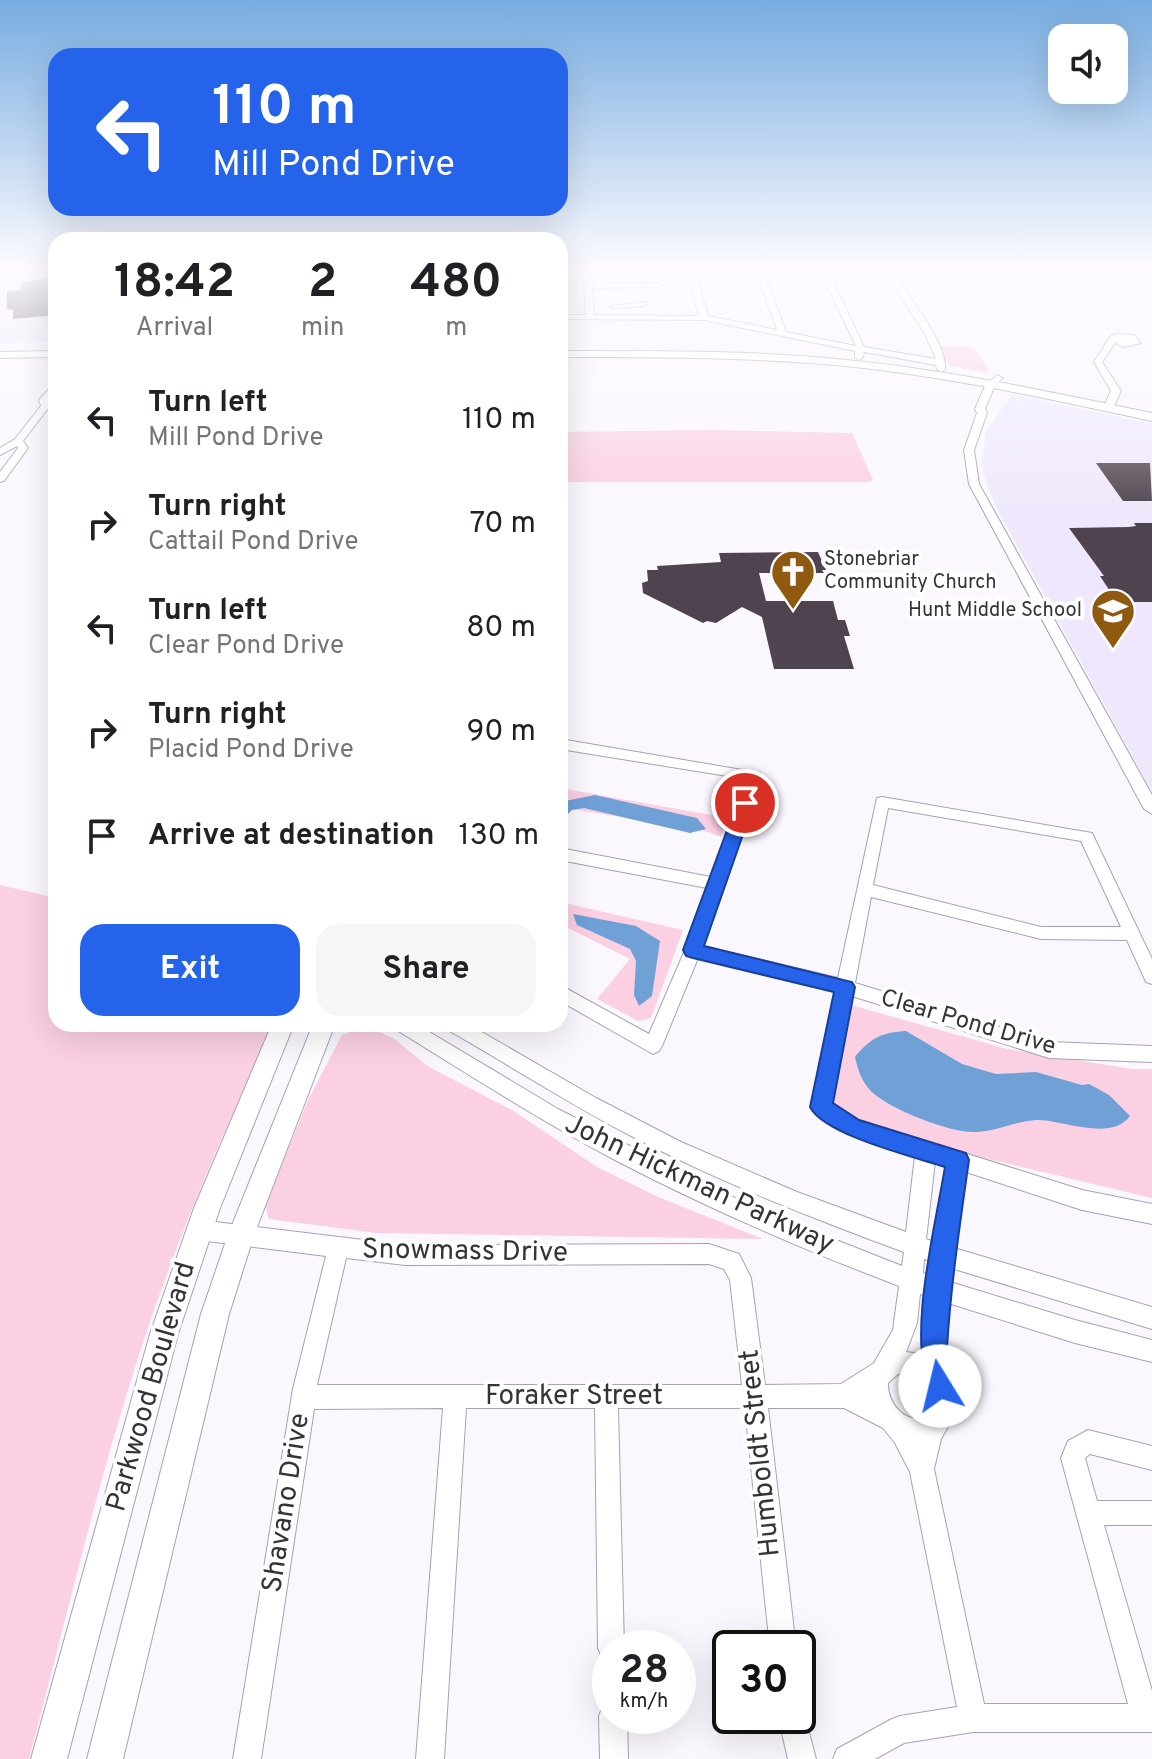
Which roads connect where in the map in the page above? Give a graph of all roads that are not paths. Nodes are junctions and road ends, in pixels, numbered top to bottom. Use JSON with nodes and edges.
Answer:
{"nodes":[{"id":1,"x":654,"y":353,"type":"edge"},
{"id":2,"x":846,"y":353,"type":"edge"},
{"id":3,"x":857,"y":353,"type":"edge"},
{"id":4,"x":935,"y":353,"type":"edge"},
{"id":5,"x":1102,"y":353,"type":"edge"},
{"id":6,"x":48,"y":354,"type":"edge"},
{"id":7,"x":0,"y":355,"type":"edge"},
{"id":8,"x":859,"y":357,"type":"junction"},
{"id":9,"x":942,"y":366,"type":"junction"},
{"id":10,"x":996,"y":382,"type":"junction"},
{"id":11,"x":1110,"y":404,"type":"junction"},
{"id":12,"x":48,"y":406,"type":"edge"},
{"id":13,"x":1152,"y":409,"type":"edge"},
{"id":14,"x":1152,"y":417,"type":"edge"},
{"id":15,"x":18,"y":441,"type":"junction"},
{"id":16,"x":0,"y":452,"type":"edge"},
{"id":17,"x":0,"y":479,"type":"edge"},
{"id":18,"x":568,"y":745,"type":"edge"},
{"id":19,"x":1152,"y":809,"type":"edge"},
{"id":20,"x":568,"y":856,"type":"edge"},
{"id":21,"x":716,"y":884,"type":"junction"},
{"id":22,"x":864,"y":889,"type":"junction"},
{"id":23,"x":1132,"y":934,"type":"junction"},
{"id":24,"x":693,"y":950,"type":"junction"},
{"id":25,"x":1152,"y":977,"type":"edge"},
{"id":26,"x":845,"y":987,"type":"junction"},
{"id":27,"x":568,"y":997,"type":"edge"},
{"id":28,"x":280,"y":1032,"type":"edge"},
{"id":29,"x":321,"y":1032,"type":"edge"},
{"id":30,"x":332,"y":1032,"type":"edge"},
{"id":31,"x":414,"y":1032,"type":"edge"},
{"id":32,"x":466,"y":1032,"type":"edge"},
{"id":33,"x":1152,"y":1054,"type":"edge"},
{"id":34,"x":306,"y":1070,"type":"junction"},
{"id":35,"x":926,"y":1150,"type":"junction"},
{"id":36,"x":958,"y":1160,"type":"junction"},
{"id":37,"x":1152,"y":1214,"type":"edge"},
{"id":38,"x":199,"y":1230,"type":"junction"},
{"id":39,"x":241,"y":1235,"type":"junction"},
{"id":40,"x":915,"y":1246,"type":"junction"},
{"id":41,"x":338,"y":1248,"type":"junction"},
{"id":42,"x":942,"y":1255,"type":"junction"},
{"id":43,"x":731,"y":1261,"type":"joint"},
{"id":44,"x":911,"y":1277,"type":"junction"},
{"id":45,"x":938,"y":1288,"type":"junction"},
{"id":46,"x":1152,"y":1318,"type":"edge"},
{"id":47,"x":1152,"y":1351,"type":"edge"},
{"id":48,"x":884,"y":1369,"type":"junction"},
{"id":49,"x":940,"y":1386,"type":"junction"},
{"id":50,"x":606,"y":1396,"type":"junction"},
{"id":51,"x":755,"y":1396,"type":"junction"},
{"id":52,"x":844,"y":1396,"type":"junction"},
{"id":53,"x":304,"y":1397,"type":"junction"},
{"id":54,"x":455,"y":1397,"type":"junction"},
{"id":55,"x":891,"y":1421,"type":"junction"},
{"id":56,"x":938,"y":1422,"type":"junction"},
{"id":57,"x":1152,"y":1458,"type":"edge"},
{"id":58,"x":922,"y":1469,"type":"junction"},
{"id":59,"x":1087,"y":1513,"type":"junction"},
{"id":60,"x":1152,"y":1513,"type":"edge"},
{"id":61,"x":611,"y":1630,"type":"edge"},
{"id":62,"x":781,"y":1630,"type":"edge"},
{"id":63,"x":973,"y":1718,"type":"junction"},
{"id":64,"x":1149,"y":1718,"type":"edge"},
{"id":65,"x":613,"y":1734,"type":"edge"},
{"id":66,"x":796,"y":1734,"type":"edge"},
{"id":67,"x":49,"y":1759,"type":"edge"},
{"id":68,"x":105,"y":1759,"type":"edge"},
{"id":69,"x":247,"y":1759,"type":"edge"},
{"id":70,"x":430,"y":1759,"type":"edge"},
{"id":71,"x":614,"y":1759,"type":"edge"},
{"id":72,"x":802,"y":1759,"type":"edge"},
{"id":73,"x":847,"y":1759,"type":"edge"}],
"edges":[{"from":1,"to":8,"type":"main road"},
{"from":2,"to":8,"type":"street"},
{"from":3,"to":8,"type":"street"},
{"from":4,"to":9,"type":"street"},
{"from":5,"to":11,"type":"street"},
{"from":6,"to":7,"type":"main road"},
{"from":8,"to":9,"type":"main road"},
{"from":8,"to":10,"type":"main road"},
{"from":9,"to":10,"type":"main road"},
{"from":10,"to":11,"type":"main road"},
{"from":10,"to":19,"type":"street"},
{"from":11,"to":13,"type":"main road"},
{"from":11,"to":14,"type":"main road"},
{"from":12,"to":15,"type":"street"},
{"from":15,"to":16,"type":"street"},
{"from":15,"to":17,"type":"street"},
{"from":18,"to":21,"type":"street"},
{"from":20,"to":21,"type":"street"},
{"from":21,"to":24,"type":"street"},
{"from":22,"to":23,"type":"street"},
{"from":22,"to":23,"type":"street"},
{"from":22,"to":26,"type":"street"},
{"from":23,"to":25,"type":"street"},
{"from":24,"to":26,"type":"street","name":"Clear Pond Drive"},
{"from":24,"to":27,"type":"street"},
{"from":26,"to":33,"type":"street","name":"Clear Pond Drive"},
{"from":26,"to":35,"type":"street"},
{"from":28,"to":38,"type":"main road","name":"Parkwood Boulevard"},
{"from":29,"to":34,"type":"main road","name":"Parkwood Boulevard"},
{"from":30,"to":34,"type":"main road"},
{"from":31,"to":44,"type":"street","name":"John Hickman Parkway"},
{"from":32,"to":40,"type":"street","name":"John Hickman Parkway"},
{"from":34,"to":39,"type":"main road","name":"Parkwood Boulevard"},
{"from":35,"to":36,"type":"street"},
{"from":35,"to":40,"type":"street"},
{"from":36,"to":37,"type":"street"},
{"from":36,"to":42,"type":"street"},
{"from":38,"to":39,"type":"street","name":"Snowmass Drive"},
{"from":38,"to":67,"type":"main road","name":"Parkwood Boulevard"},
{"from":39,"to":41,"type":"street","name":"Snowmass Drive"},
{"from":39,"to":68,"type":"main road","name":"Parkwood Boulevard"},
{"from":40,"to":42,"type":"street","name":"John Hickman Parkway"},
{"from":40,"to":44,"type":"street"},
{"from":41,"to":43,"type":"street","name":"Snowmass Drive"},
{"from":41,"to":53,"type":"street","name":"Shavano Drive"},
{"from":42,"to":45,"type":"street"},
{"from":42,"to":46,"type":"street","name":"John Hickman Parkway"},
{"from":43,"to":51,"type":"street","name":"Humboldt Street"},
{"from":44,"to":45,"type":"street","name":"John Hickman Parkway"},
{"from":44,"to":48,"type":"street"},
{"from":45,"to":47,"type":"street","name":"John Hickman Parkway"},
{"from":45,"to":49,"type":"street"},
{"from":48,"to":49,"type":"street"},
{"from":48,"to":52,"type":"street"},
{"from":48,"to":55,"type":"street"},
{"from":49,"to":56,"type":"street"},
{"from":50,"to":51,"type":"street","name":"Foraker Street"},
{"from":50,"to":54,"type":"street","name":"Foraker Street"},
{"from":50,"to":61,"type":"street"},
{"from":51,"to":52,"type":"street","name":"Foraker Street"},
{"from":51,"to":62,"type":"street","name":"Humboldt Street"},
{"from":52,"to":55,"type":"street","name":"Foraker Street"},
{"from":53,"to":54,"type":"street","name":"Foraker Street"},
{"from":53,"to":69,"type":"street","name":"Shavano Drive"},
{"from":54,"to":70,"type":"street"},
{"from":55,"to":56,"type":"street","name":"Foraker Street"},
{"from":55,"to":58,"type":"street"},
{"from":56,"to":58,"type":"street"},
{"from":57,"to":59,"type":"street"},
{"from":58,"to":63,"type":"street"},
{"from":59,"to":60,"type":"street"},
{"from":59,"to":64,"type":"street"},
{"from":63,"to":64,"type":"street"},
{"from":63,"to":73,"type":"street"},
{"from":65,"to":71,"type":"street"},
{"from":66,"to":72,"type":"street"}]}
